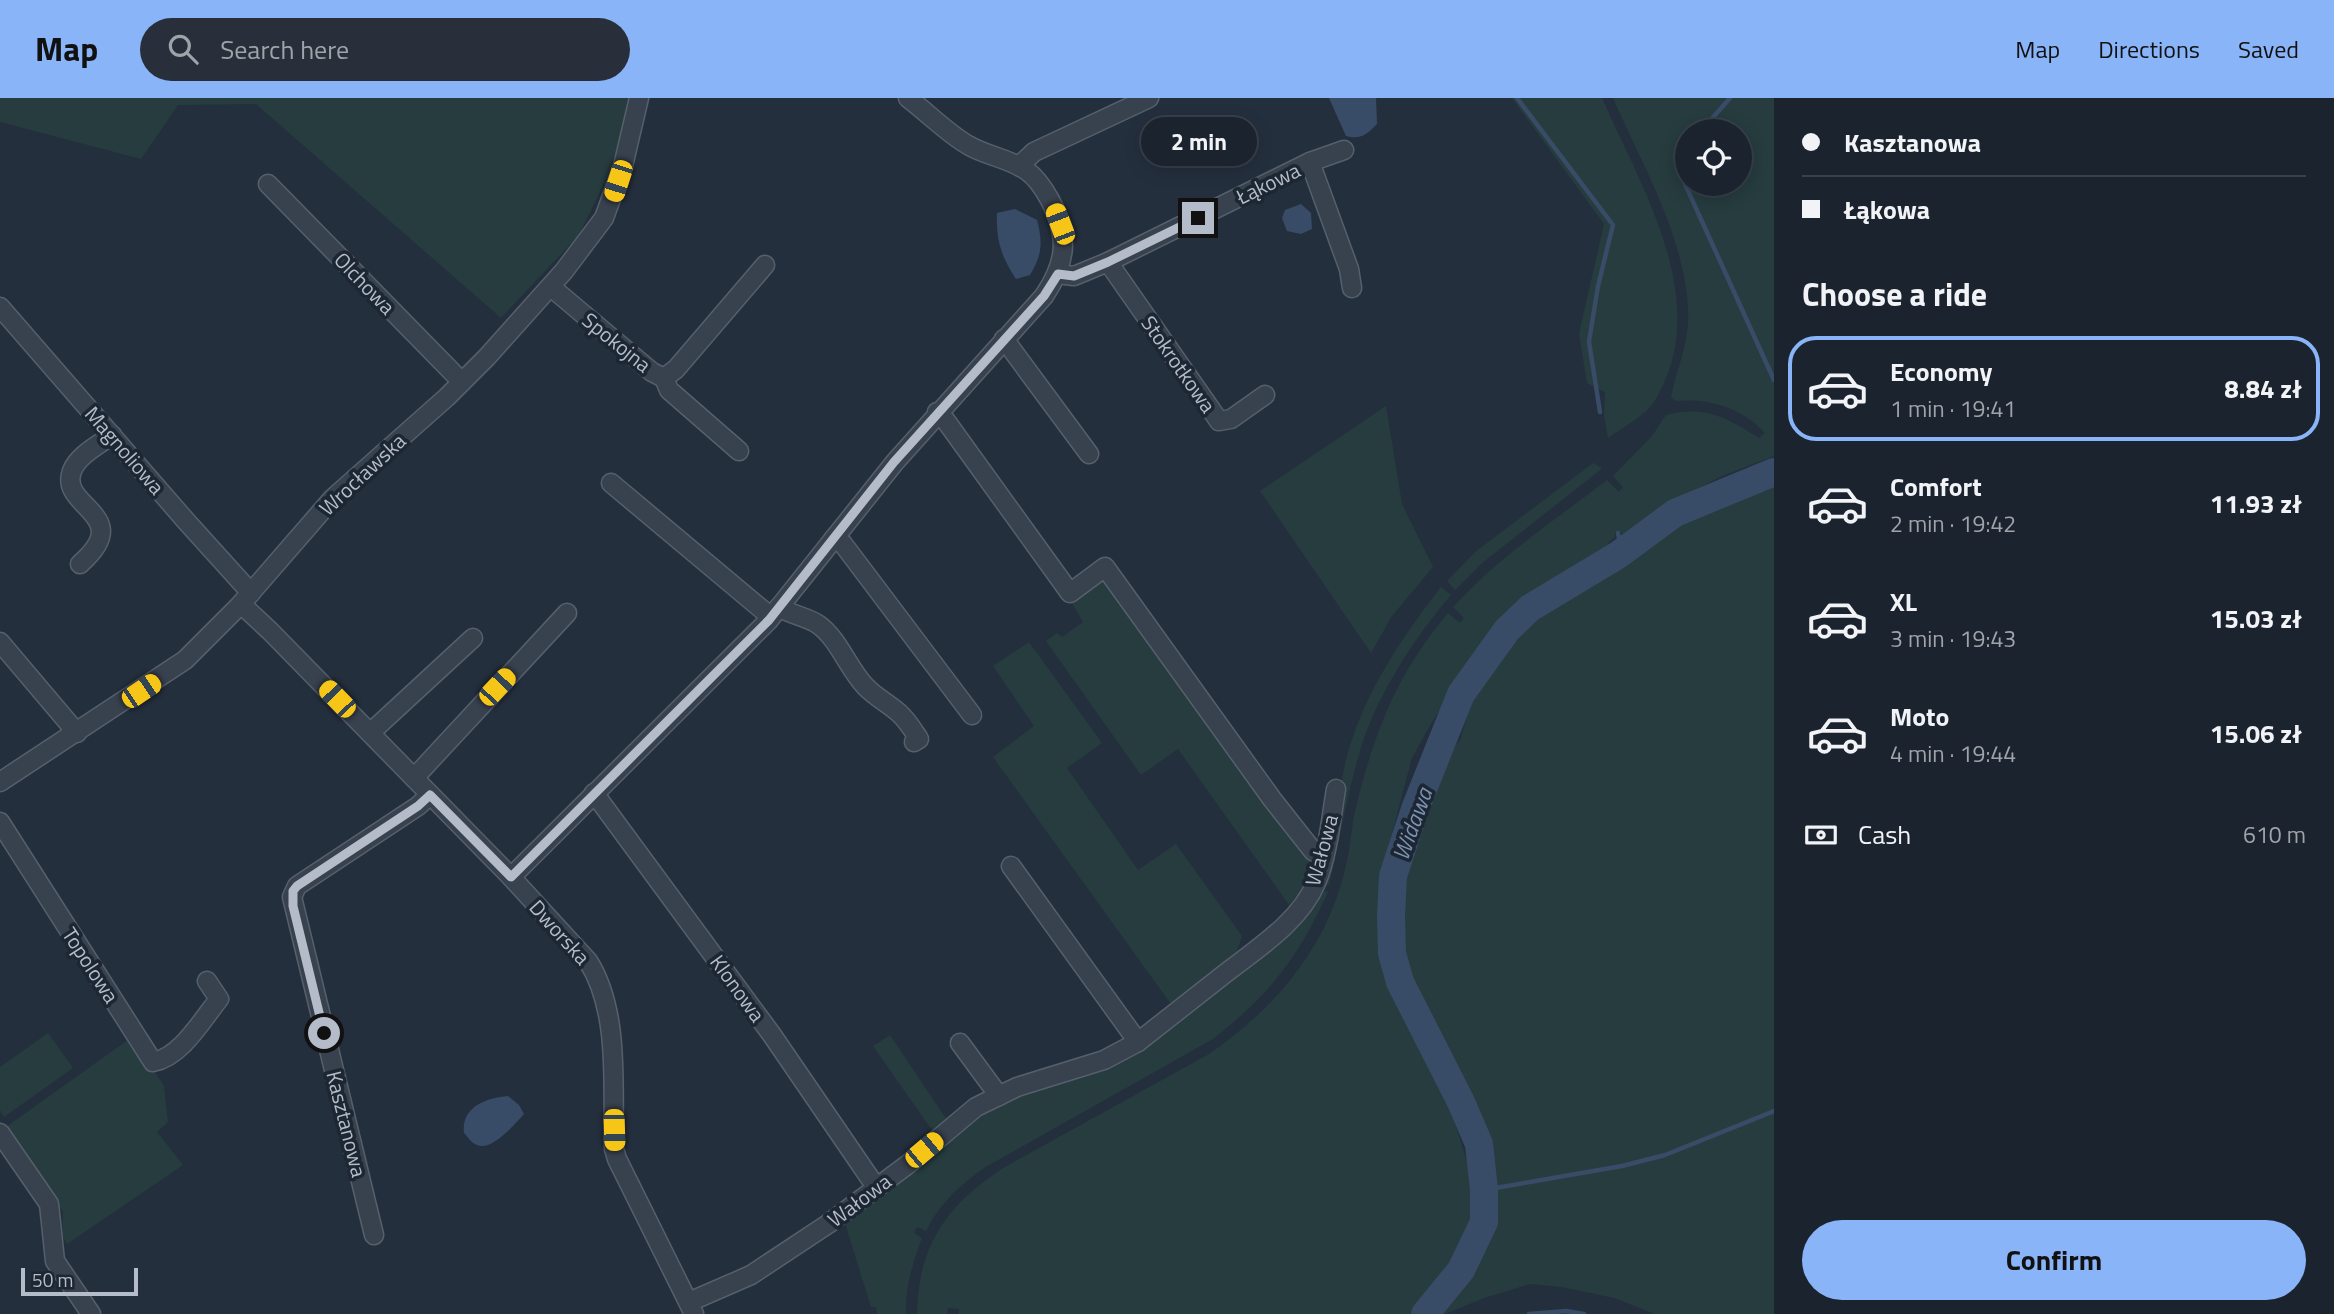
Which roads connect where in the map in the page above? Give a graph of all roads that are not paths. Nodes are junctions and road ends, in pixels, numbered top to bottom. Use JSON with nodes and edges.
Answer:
{"nodes":[{"id":1,"x":639,"y":98,"type":"edge"},
{"id":2,"x":908,"y":98,"type":"edge"},
{"id":3,"x":1149,"y":98,"type":"edge"},
{"id":4,"x":1113,"y":105,"type":"edge"},
{"id":5,"x":1344,"y":150,"type":"dead end"},
{"id":6,"x":1318,"y":159,"type":"junction"},
{"id":7,"x":1019,"y":166,"type":"junction"},
{"id":8,"x":268,"y":184,"type":"dead end"},
{"id":9,"x":1108,"y":262,"type":"junction"},
{"id":10,"x":765,"y":265,"type":"dead end"},
{"id":11,"x":1058,"y":274,"type":"junction"},
{"id":12,"x":551,"y":287,"type":"junction"},
{"id":13,"x":1352,"y":288,"type":"dead end"},
{"id":14,"x":0,"y":306,"type":"edge"},
{"id":15,"x":1004,"y":340,"type":"junction"},
{"id":16,"x":664,"y":377,"type":"junction"},
{"id":17,"x":462,"y":382,"type":"junction"},
{"id":18,"x":1265,"y":395,"type":"dead end"},
{"id":19,"x":937,"y":412,"type":"junction"},
{"id":20,"x":112,"y":435,"type":"junction"},
{"id":21,"x":739,"y":451,"type":"dead end"},
{"id":22,"x":1089,"y":454,"type":"dead end"},
{"id":23,"x":611,"y":483,"type":"dead end"},
{"id":24,"x":834,"y":538,"type":"junction"},
{"id":25,"x":80,"y":564,"type":"dead end"},
{"id":26,"x":246,"y":598,"type":"junction"},
{"id":27,"x":775,"y":612,"type":"junction"},
{"id":28,"x":567,"y":613,"type":"dead end"},
{"id":29,"x":473,"y":638,"type":"dead end"},
{"id":30,"x":0,"y":642,"type":"edge"},
{"id":31,"x":972,"y":715,"type":"dead end"},
{"id":32,"x":77,"y":733,"type":"junction"},
{"id":33,"x":370,"y":733,"type":"junction"},
{"id":34,"x":914,"y":742,"type":"dead end"},
{"id":35,"x":414,"y":778,"type":"junction"},
{"id":36,"x":0,"y":782,"type":"edge"},
{"id":37,"x":1336,"y":789,"type":"dead end"},
{"id":38,"x":594,"y":793,"type":"junction"},
{"id":39,"x":430,"y":795,"type":"junction"},
{"id":40,"x":0,"y":822,"type":"edge"},
{"id":41,"x":1324,"y":856,"type":"junction"},
{"id":42,"x":1011,"y":866,"type":"dead end"},
{"id":43,"x":511,"y":877,"type":"junction"},
{"id":44,"x":206,"y":981,"type":"dead end"},
{"id":45,"x":1138,"y":1042,"type":"junction"},
{"id":46,"x":960,"y":1043,"type":"dead end"},
{"id":47,"x":999,"y":1096,"type":"junction"},
{"id":48,"x":0,"y":1133,"type":"edge"},
{"id":49,"x":876,"y":1187,"type":"junction"},
{"id":50,"x":374,"y":1235,"type":"dead end"},
{"id":51,"x":691,"y":1308,"type":"edge"},
{"id":52,"x":91,"y":1314,"type":"edge"}],
"edges":[{"from":1,"to":12,"type":"street","name":"Wrocławska"},
{"from":2,"to":7,"type":"street"},
{"from":3,"to":4,"type":"street"},
{"from":4,"to":7,"type":"street"},
{"from":5,"to":6,"type":"street","name":"Łąkowa"},
{"from":6,"to":9,"type":"street","name":"Łąkowa"},
{"from":6,"to":13,"type":"street"},
{"from":7,"to":11,"type":"street"},
{"from":8,"to":17,"type":"street","name":"Olchowa"},
{"from":9,"to":11,"type":"street","name":"Łąkowa"},
{"from":9,"to":18,"type":"street","name":"Stokrotkowa"},
{"from":10,"to":16,"type":"street","name":"Spokojna"},
{"from":11,"to":15,"type":"street"},
{"from":12,"to":16,"type":"street","name":"Spokojna"},
{"from":12,"to":17,"type":"street","name":"Wrocławska"},
{"from":14,"to":20,"type":"street","name":"Magnoliowa"},
{"from":15,"to":19,"type":"street"},
{"from":15,"to":22,"type":"street"},
{"from":16,"to":21,"type":"street"},
{"from":17,"to":26,"type":"street","name":"Wrocławska"},
{"from":19,"to":24,"type":"street"},
{"from":19,"to":41,"type":"street"},
{"from":20,"to":25,"type":"street"},
{"from":20,"to":26,"type":"street","name":"Magnoliowa"},
{"from":23,"to":27,"type":"street"},
{"from":24,"to":27,"type":"street"},
{"from":24,"to":31,"type":"street"},
{"from":26,"to":32,"type":"street","name":"Wrocławska"},
{"from":26,"to":33,"type":"street","name":"Dworska"},
{"from":27,"to":34,"type":"street"},
{"from":27,"to":38,"type":"street"},
{"from":28,"to":35,"type":"street"},
{"from":29,"to":33,"type":"street"},
{"from":30,"to":32,"type":"street"},
{"from":32,"to":36,"type":"street","name":"Wrocławska"},
{"from":33,"to":35,"type":"street","name":"Dworska"},
{"from":35,"to":39,"type":"street","name":"Dworska"},
{"from":37,"to":41,"type":"street","name":"Wałowa"},
{"from":38,"to":43,"type":"street"},
{"from":38,"to":49,"type":"street","name":"Klonowa"},
{"from":39,"to":43,"type":"street","name":"Dworska"},
{"from":39,"to":50,"type":"street","name":"Kasztanowa"},
{"from":40,"to":44,"type":"street","name":"Topolowa"},
{"from":41,"to":45,"type":"street","name":"Wałowa"},
{"from":42,"to":45,"type":"street"},
{"from":43,"to":51,"type":"street","name":"Dworska"},
{"from":45,"to":47,"type":"street","name":"Wałowa"},
{"from":46,"to":47,"type":"street"},
{"from":47,"to":49,"type":"street","name":"Wałowa"},
{"from":48,"to":52,"type":"street"},
{"from":49,"to":51,"type":"street","name":"Wałowa"}]}
